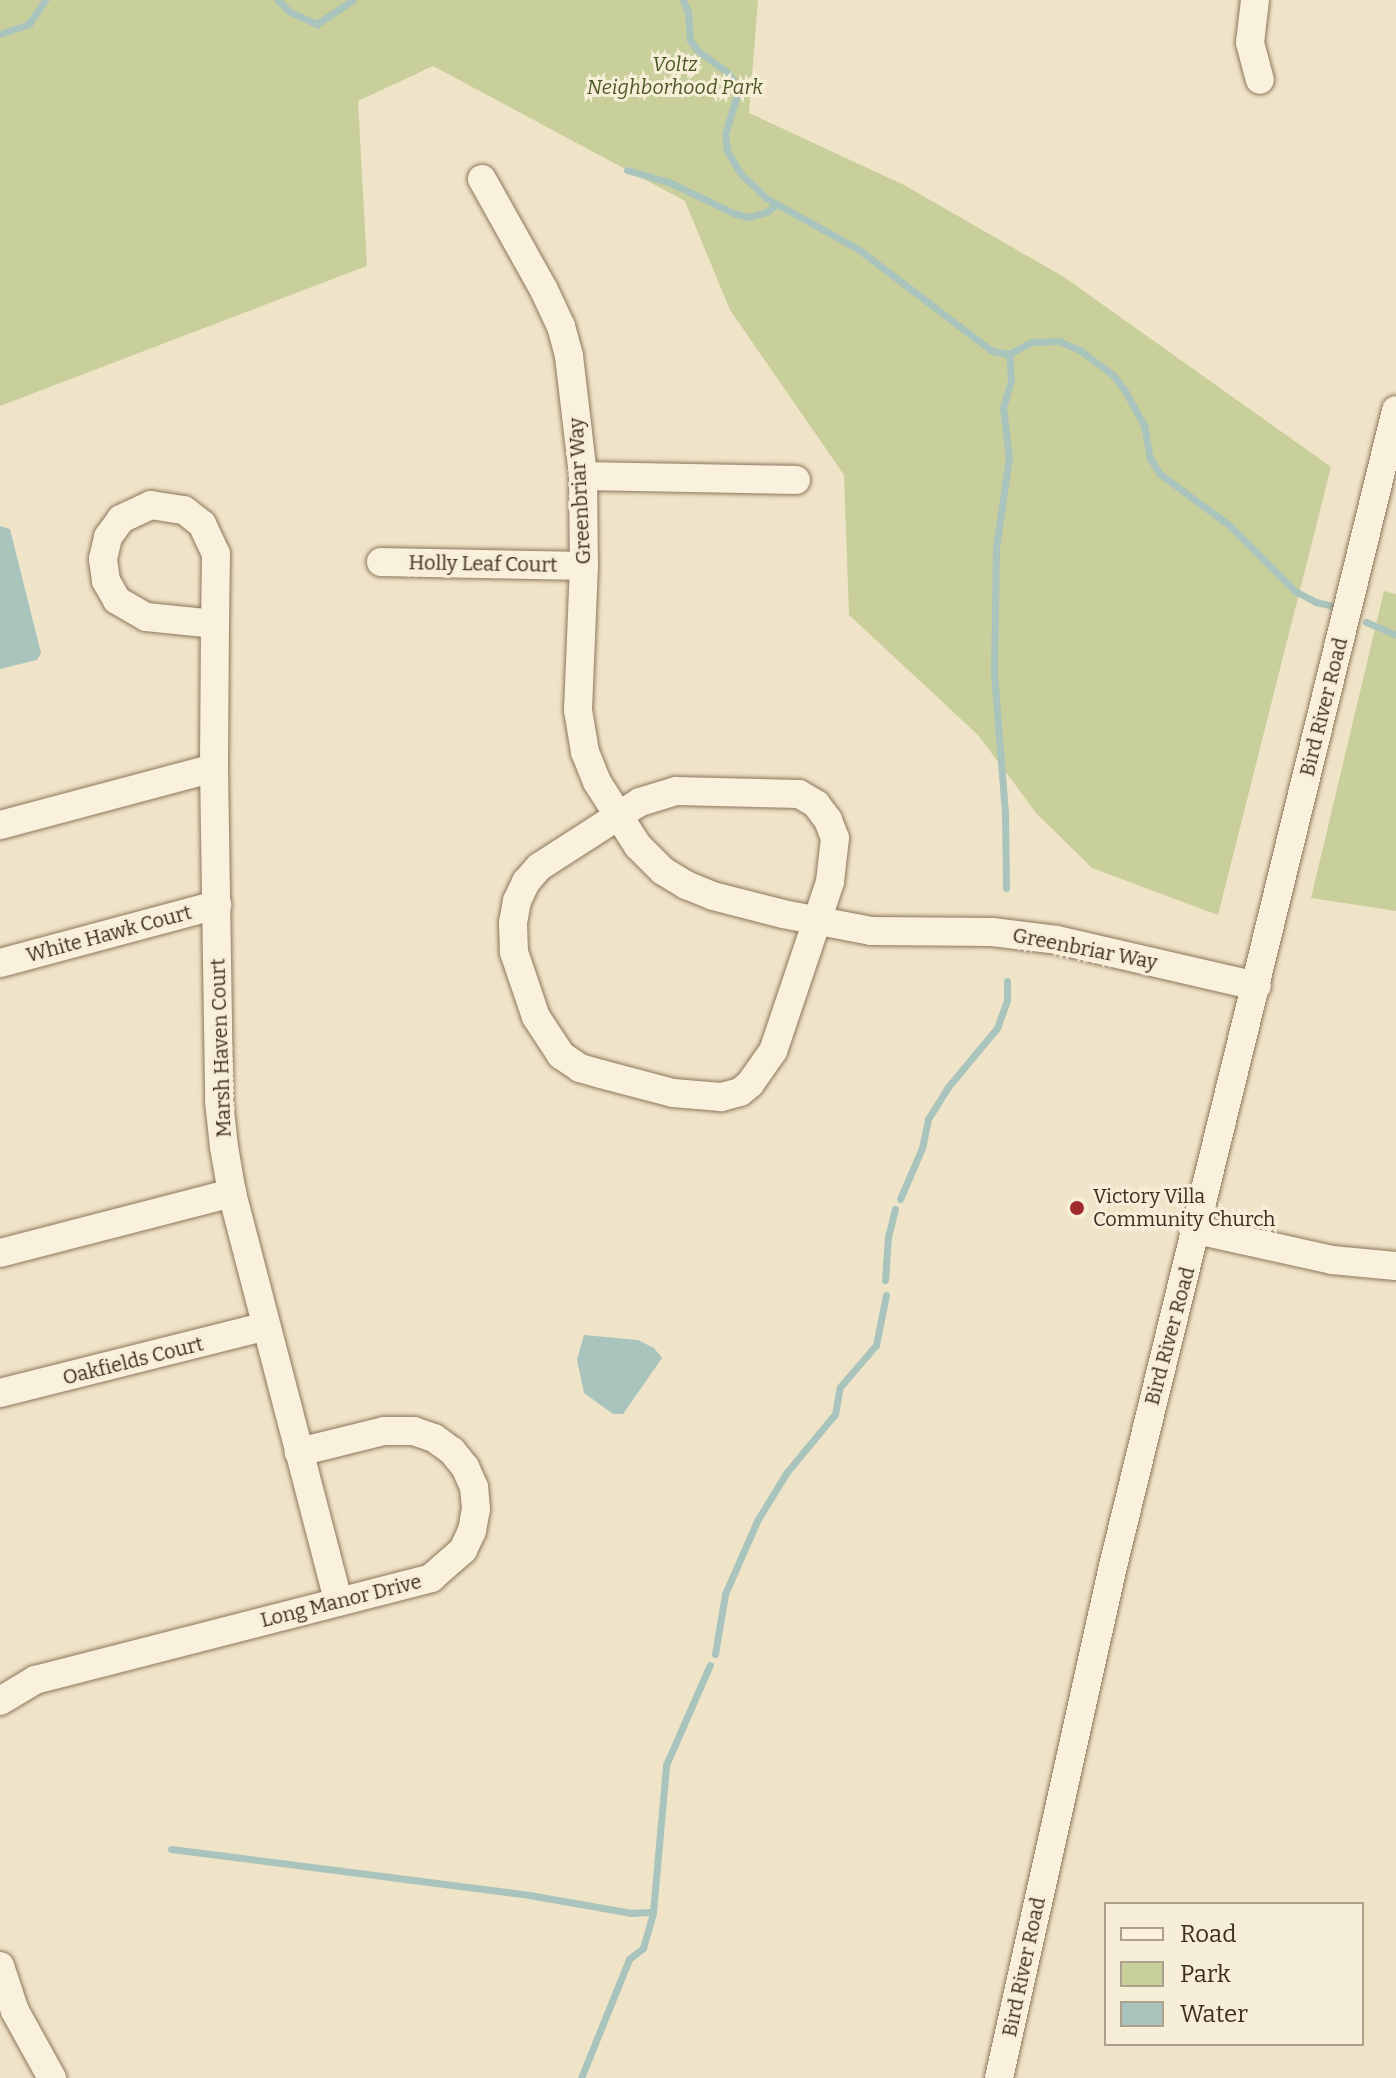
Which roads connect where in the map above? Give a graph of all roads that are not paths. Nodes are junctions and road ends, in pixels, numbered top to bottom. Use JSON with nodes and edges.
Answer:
{"nodes":[{"id":1,"x":1255,"y":0,"type":"edge"},
{"id":2,"x":1260,"y":80,"type":"dead end"},
{"id":3,"x":482,"y":179,"type":"dead end"},
{"id":4,"x":1396,"y":410,"type":"edge"},
{"id":5,"x":583,"y":476,"type":"junction"},
{"id":6,"x":796,"y":480,"type":"dead end"},
{"id":7,"x":381,"y":562,"type":"dead end"},
{"id":8,"x":584,"y":566,"type":"junction"},
{"id":9,"x":215,"y":624,"type":"junction"},
{"id":10,"x":214,"y":768,"type":"junction"},
{"id":11,"x":617,"y":816,"type":"junction"},
{"id":12,"x":0,"y":825,"type":"edge"},
{"id":13,"x":217,"y":905,"type":"junction"},
{"id":14,"x":815,"y":920,"type":"junction"},
{"id":15,"x":0,"y":963,"type":"edge"},
{"id":16,"x":1257,"y":986,"type":"junction"},
{"id":17,"x":232,"y":1193,"type":"junction"},
{"id":18,"x":1197,"y":1230,"type":"junction"},
{"id":19,"x":0,"y":1253,"type":"edge"},
{"id":20,"x":1396,"y":1266,"type":"edge"},
{"id":21,"x":266,"y":1326,"type":"junction"},
{"id":22,"x":0,"y":1393,"type":"edge"},
{"id":23,"x":299,"y":1452,"type":"junction"},
{"id":24,"x":338,"y":1601,"type":"junction"},
{"id":25,"x":0,"y":1701,"type":"edge"},
{"id":26,"x":0,"y":1966,"type":"edge"},
{"id":27,"x":52,"y":2078,"type":"edge"},
{"id":28,"x":999,"y":2078,"type":"edge"}],
"edges":[{"from":1,"to":2,"type":"street"},
{"from":3,"to":5,"type":"street","name":"Greenbriar Way"},
{"from":4,"to":16,"type":"street","name":"Bird River Road"},
{"from":5,"to":6,"type":"street"},
{"from":5,"to":8,"type":"street","name":"Greenbriar Way"},
{"from":7,"to":8,"type":"street","name":"Holly Leaf Court"},
{"from":8,"to":11,"type":"street","name":"Greenbriar Way"},
{"from":9,"to":9,"type":"street","name":"Marsh Haven Court"},
{"from":9,"to":10,"type":"street","name":"Marsh Haven Court"},
{"from":10,"to":12,"type":"street"},
{"from":10,"to":13,"type":"street","name":"Marsh Haven Court"},
{"from":11,"to":14,"type":"street","name":"Greenbriar Way"},
{"from":11,"to":14,"type":"street"},
{"from":11,"to":14,"type":"street"},
{"from":13,"to":15,"type":"street","name":"White Hawk Court"},
{"from":13,"to":17,"type":"street","name":"Marsh Haven Court"},
{"from":14,"to":16,"type":"street","name":"Greenbriar Way"},
{"from":16,"to":18,"type":"street","name":"Bird River Road"},
{"from":17,"to":19,"type":"street"},
{"from":17,"to":21,"type":"street","name":"Marsh Haven Court"},
{"from":18,"to":20,"type":"street"},
{"from":18,"to":28,"type":"street","name":"Bird River Road"},
{"from":21,"to":22,"type":"street","name":"Oakfields Court"},
{"from":21,"to":23,"type":"street","name":"Marsh Haven Court"},
{"from":23,"to":24,"type":"street","name":"Marsh Haven Court"},
{"from":23,"to":24,"type":"street","name":"Long Manor Drive"},
{"from":24,"to":25,"type":"street","name":"Long Manor Drive"},
{"from":26,"to":27,"type":"street"}]}
